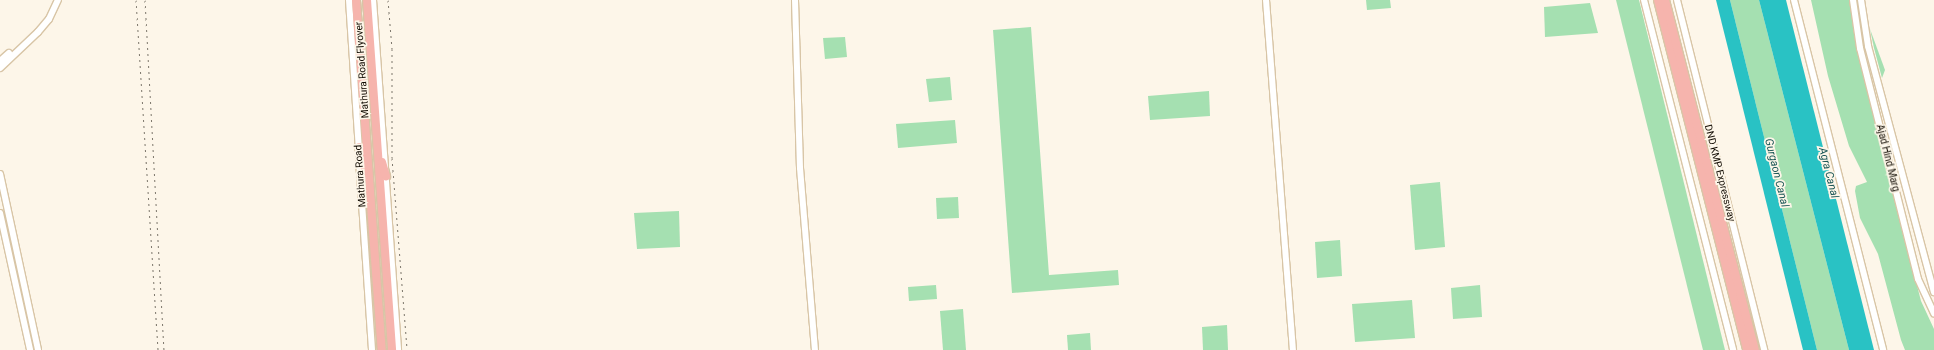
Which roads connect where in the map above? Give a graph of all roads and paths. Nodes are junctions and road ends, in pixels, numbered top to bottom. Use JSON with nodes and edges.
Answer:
{"nodes":[{"id":1,"x":54,"y":0,"type":"edge"},
{"id":2,"x":58,"y":0,"type":"edge"},
{"id":3,"x":349,"y":0,"type":"edge"},
{"id":4,"x":356,"y":0,"type":"edge"},
{"id":5,"x":367,"y":0,"type":"edge"},
{"id":6,"x":373,"y":0,"type":"edge"},
{"id":7,"x":791,"y":0,"type":"edge"},
{"id":8,"x":795,"y":0,"type":"edge"},
{"id":9,"x":1266,"y":0,"type":"edge"},
{"id":10,"x":1644,"y":0,"type":"edge"},
{"id":11,"x":1658,"y":0,"type":"edge"},
{"id":12,"x":1666,"y":0,"type":"edge"},
{"id":13,"x":1677,"y":0,"type":"edge"},
{"id":14,"x":1794,"y":0,"type":"edge"},
{"id":15,"x":1853,"y":0,"type":"edge"},
{"id":16,"x":1861,"y":0,"type":"edge"},
{"id":17,"x":0,"y":61,"type":"edge"},
{"id":18,"x":0,"y":68,"type":"edge"},
{"id":19,"x":1881,"y":97,"type":"junction"},
{"id":20,"x":1873,"y":99,"type":"junction"},
{"id":21,"x":377,"y":138,"type":"junction"},
{"id":22,"x":359,"y":147,"type":"junction"},
{"id":23,"x":0,"y":174,"type":"edge"},
{"id":24,"x":386,"y":176,"type":"junction"},
{"id":25,"x":371,"y":188,"type":"junction"},
{"id":26,"x":0,"y":213,"type":"edge"},
{"id":27,"x":1934,"y":292,"type":"edge"},
{"id":28,"x":1934,"y":313,"type":"edge"},
{"id":29,"x":30,"y":350,"type":"edge"},
{"id":30,"x":38,"y":350,"type":"edge"},
{"id":31,"x":372,"y":350,"type":"edge"},
{"id":32,"x":382,"y":350,"type":"edge"},
{"id":33,"x":392,"y":350,"type":"edge"},
{"id":34,"x":398,"y":350,"type":"edge"},
{"id":35,"x":811,"y":350,"type":"edge"},
{"id":36,"x":814,"y":350,"type":"edge"},
{"id":37,"x":1293,"y":350,"type":"edge"},
{"id":38,"x":1733,"y":350,"type":"edge"},
{"id":39,"x":1747,"y":350,"type":"edge"},
{"id":40,"x":1755,"y":350,"type":"edge"},
{"id":41,"x":1764,"y":350,"type":"edge"},
{"id":42,"x":1883,"y":350,"type":"edge"}],
"edges":[{"from":1,"to":17,"type":"street"},
{"from":2,"to":18,"type":"street"},
{"from":3,"to":22,"type":"street"},
{"from":4,"to":25,"type":"highway","name":"Mathura Road"},
{"from":5,"to":21,"type":"highway","name":"Mathura Road Flyover"},
{"from":6,"to":24,"type":"street"},
{"from":7,"to":35,"type":"street"},
{"from":8,"to":36,"type":"street"},
{"from":9,"to":37,"type":"street"},
{"from":10,"to":38,"type":"street"},
{"from":11,"to":39,"type":"highway","name":"DND KMP Expressway"},
{"from":12,"to":40,"type":"highway","name":"DND KMP Expressway"},
{"from":13,"to":41,"type":"street"},
{"from":14,"to":42,"type":"street"},
{"from":15,"to":20,"type":"street","name":"Ajad Hind Marg"},
{"from":16,"to":19,"type":"street"},
{"from":19,"to":20,"type":"street"},
{"from":19,"to":27,"type":"street"},
{"from":20,"to":28,"type":"street","name":"Ajad Hind Marg"},
{"from":21,"to":24,"type":"highway"},
{"from":21,"to":33,"type":"highway","name":"Mathura Road"},
{"from":22,"to":25,"type":"highway"},
{"from":22,"to":31,"type":"street"},
{"from":23,"to":30,"type":"street"},
{"from":24,"to":34,"type":"street"},
{"from":25,"to":32,"type":"highway","name":"Mathura Road"},
{"from":26,"to":29,"type":"street"}]}
